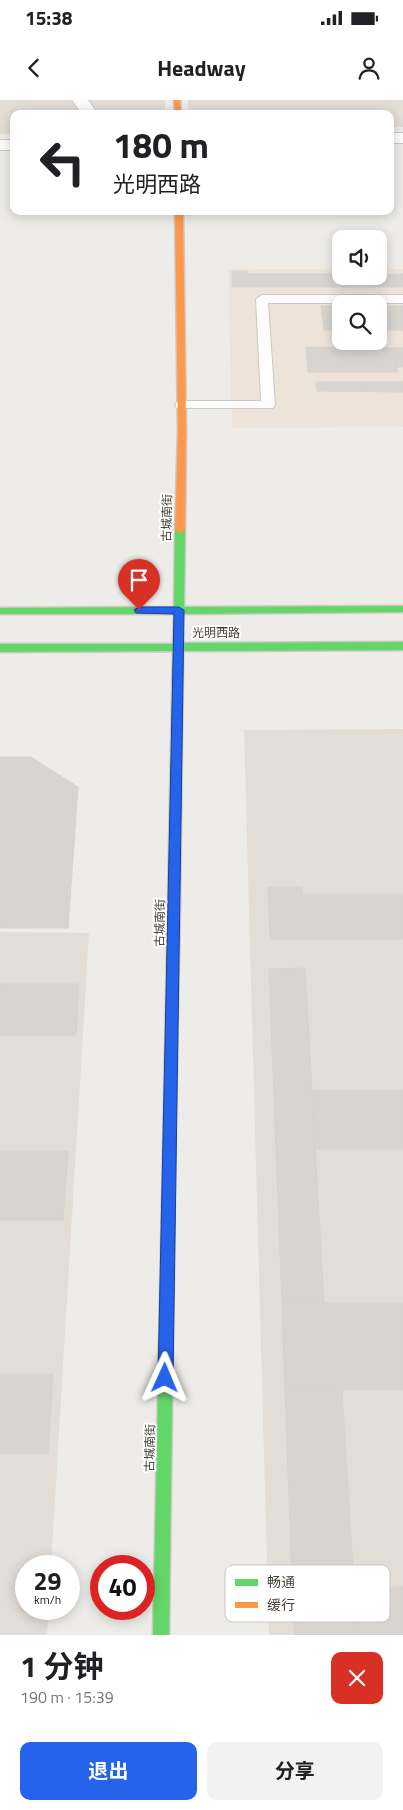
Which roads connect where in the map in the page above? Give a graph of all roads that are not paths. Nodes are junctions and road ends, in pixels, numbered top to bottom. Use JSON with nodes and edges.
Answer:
{"nodes":[{"id":1,"x":179,"y":215,"type":"edge"},
{"id":2,"x":403,"y":299,"type":"edge"},
{"id":3,"x":182,"y":405,"type":"junction"},
{"id":4,"x":403,"y":609,"type":"edge"},
{"id":5,"x":179,"y":610,"type":"junction"},
{"id":6,"x":0,"y":611,"type":"edge"},
{"id":7,"x":403,"y":646,"type":"edge"},
{"id":8,"x":178,"y":647,"type":"junction"},
{"id":9,"x":0,"y":648,"type":"edge"},
{"id":10,"x":161,"y":1635,"type":"edge"}],
"edges":[{"from":1,"to":3,"type":"street","name":"古城南街"},
{"from":2,"to":3,"type":"lane"},
{"from":3,"to":5,"type":"street","name":"古城南街"},
{"from":4,"to":5,"type":"street","name":"光明西路"},
{"from":5,"to":6,"type":"street","name":"光明西路"},
{"from":5,"to":8,"type":"street","name":"古城南街"},
{"from":7,"to":8,"type":"street","name":"光明西路"},
{"from":8,"to":9,"type":"street","name":"光明西路"},
{"from":8,"to":10,"type":"street","name":"古城南街"}]}
